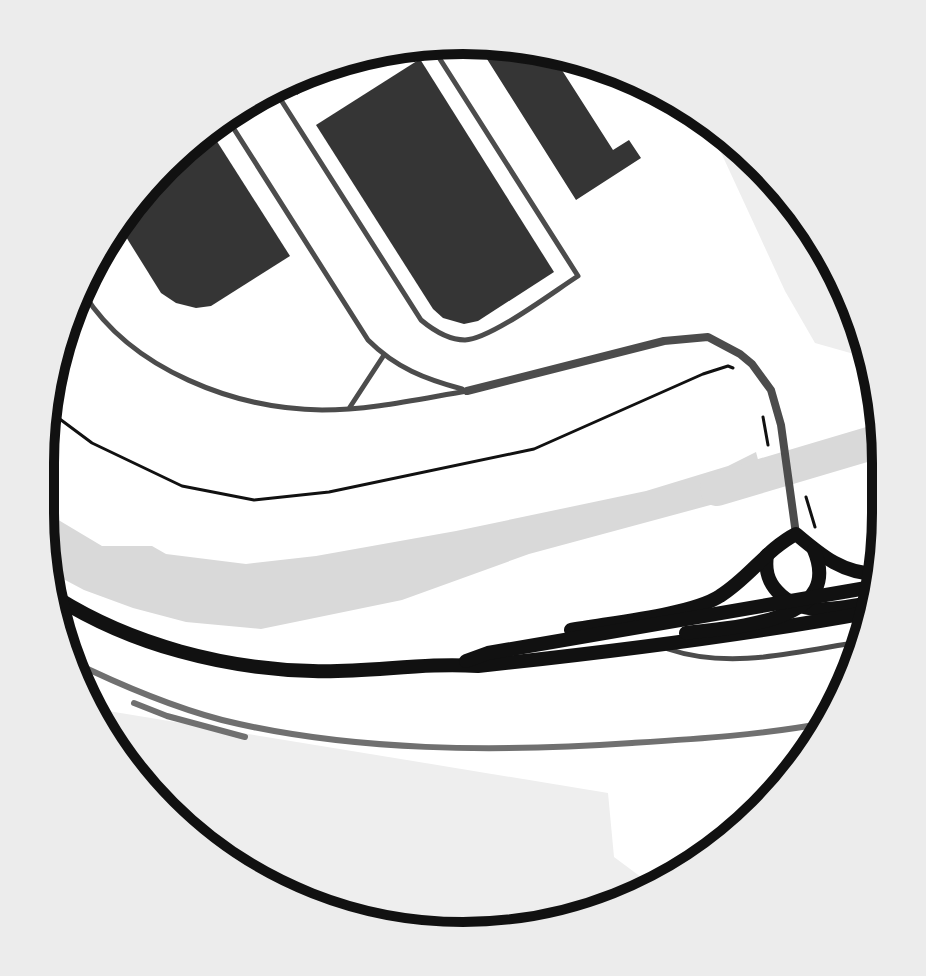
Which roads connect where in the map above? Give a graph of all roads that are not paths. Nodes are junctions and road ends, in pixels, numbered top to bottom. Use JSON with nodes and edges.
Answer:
{"nodes":[{"id":1,"x":437,"y":55,"type":"edge"},
{"id":2,"x":279,"y":97,"type":"edge"},
{"id":3,"x":232,"y":126,"type":"edge"},
{"id":4,"x":88,"y":300,"type":"edge"},
{"id":5,"x":384,"y":355,"type":"junction"},
{"id":6,"x":467,"y":391,"type":"junction"},
{"id":7,"x":349,"y":408,"type":"junction"},
{"id":8,"x":796,"y":534,"type":"junction"},
{"id":9,"x":814,"y":549,"type":"junction"},
{"id":10,"x":767,"y":555,"type":"junction"},
{"id":11,"x":868,"y":574,"type":"edge"},
{"id":12,"x":865,"y":589,"type":"edge"},
{"id":13,"x":64,"y":602,"type":"edge"},
{"id":14,"x":800,"y":602,"type":"junction"},
{"id":15,"x":861,"y":604,"type":"edge"},
{"id":16,"x":859,"y":614,"type":"edge"},
{"id":17,"x":850,"y":643,"type":"edge"},
{"id":18,"x":535,"y":646,"type":"junction"},
{"id":19,"x":660,"y":646,"type":"junction"},
{"id":20,"x":624,"y":651,"type":"junction"},
{"id":21,"x":454,"y":664,"type":"junction"}],
"edges":[{"from":1,"to":2,"type":"lane"},
{"from":3,"to":5,"type":"lane"},
{"from":4,"to":7,"type":"lane"},
{"from":5,"to":6,"type":"lane"},
{"from":5,"to":7,"type":"lane"},
{"from":6,"to":7,"type":"lane"},
{"from":6,"to":8,"type":"street"},
{"from":8,"to":9,"type":"main road"},
{"from":8,"to":10,"type":"main road"},
{"from":9,"to":11,"type":"main road"},
{"from":9,"to":14,"type":"main road"},
{"from":10,"to":14,"type":"main road"},
{"from":10,"to":18,"type":"main road"},
{"from":12,"to":14,"type":"main road"},
{"from":13,"to":21,"type":"main road"},
{"from":14,"to":15,"type":"main road"},
{"from":14,"to":18,"type":"main road"},
{"from":14,"to":20,"type":"main road"},
{"from":16,"to":19,"type":"main road"},
{"from":17,"to":19,"type":"lane"},
{"from":18,"to":21,"type":"main road"},
{"from":19,"to":20,"type":"main road"},
{"from":20,"to":21,"type":"main road"}]}
